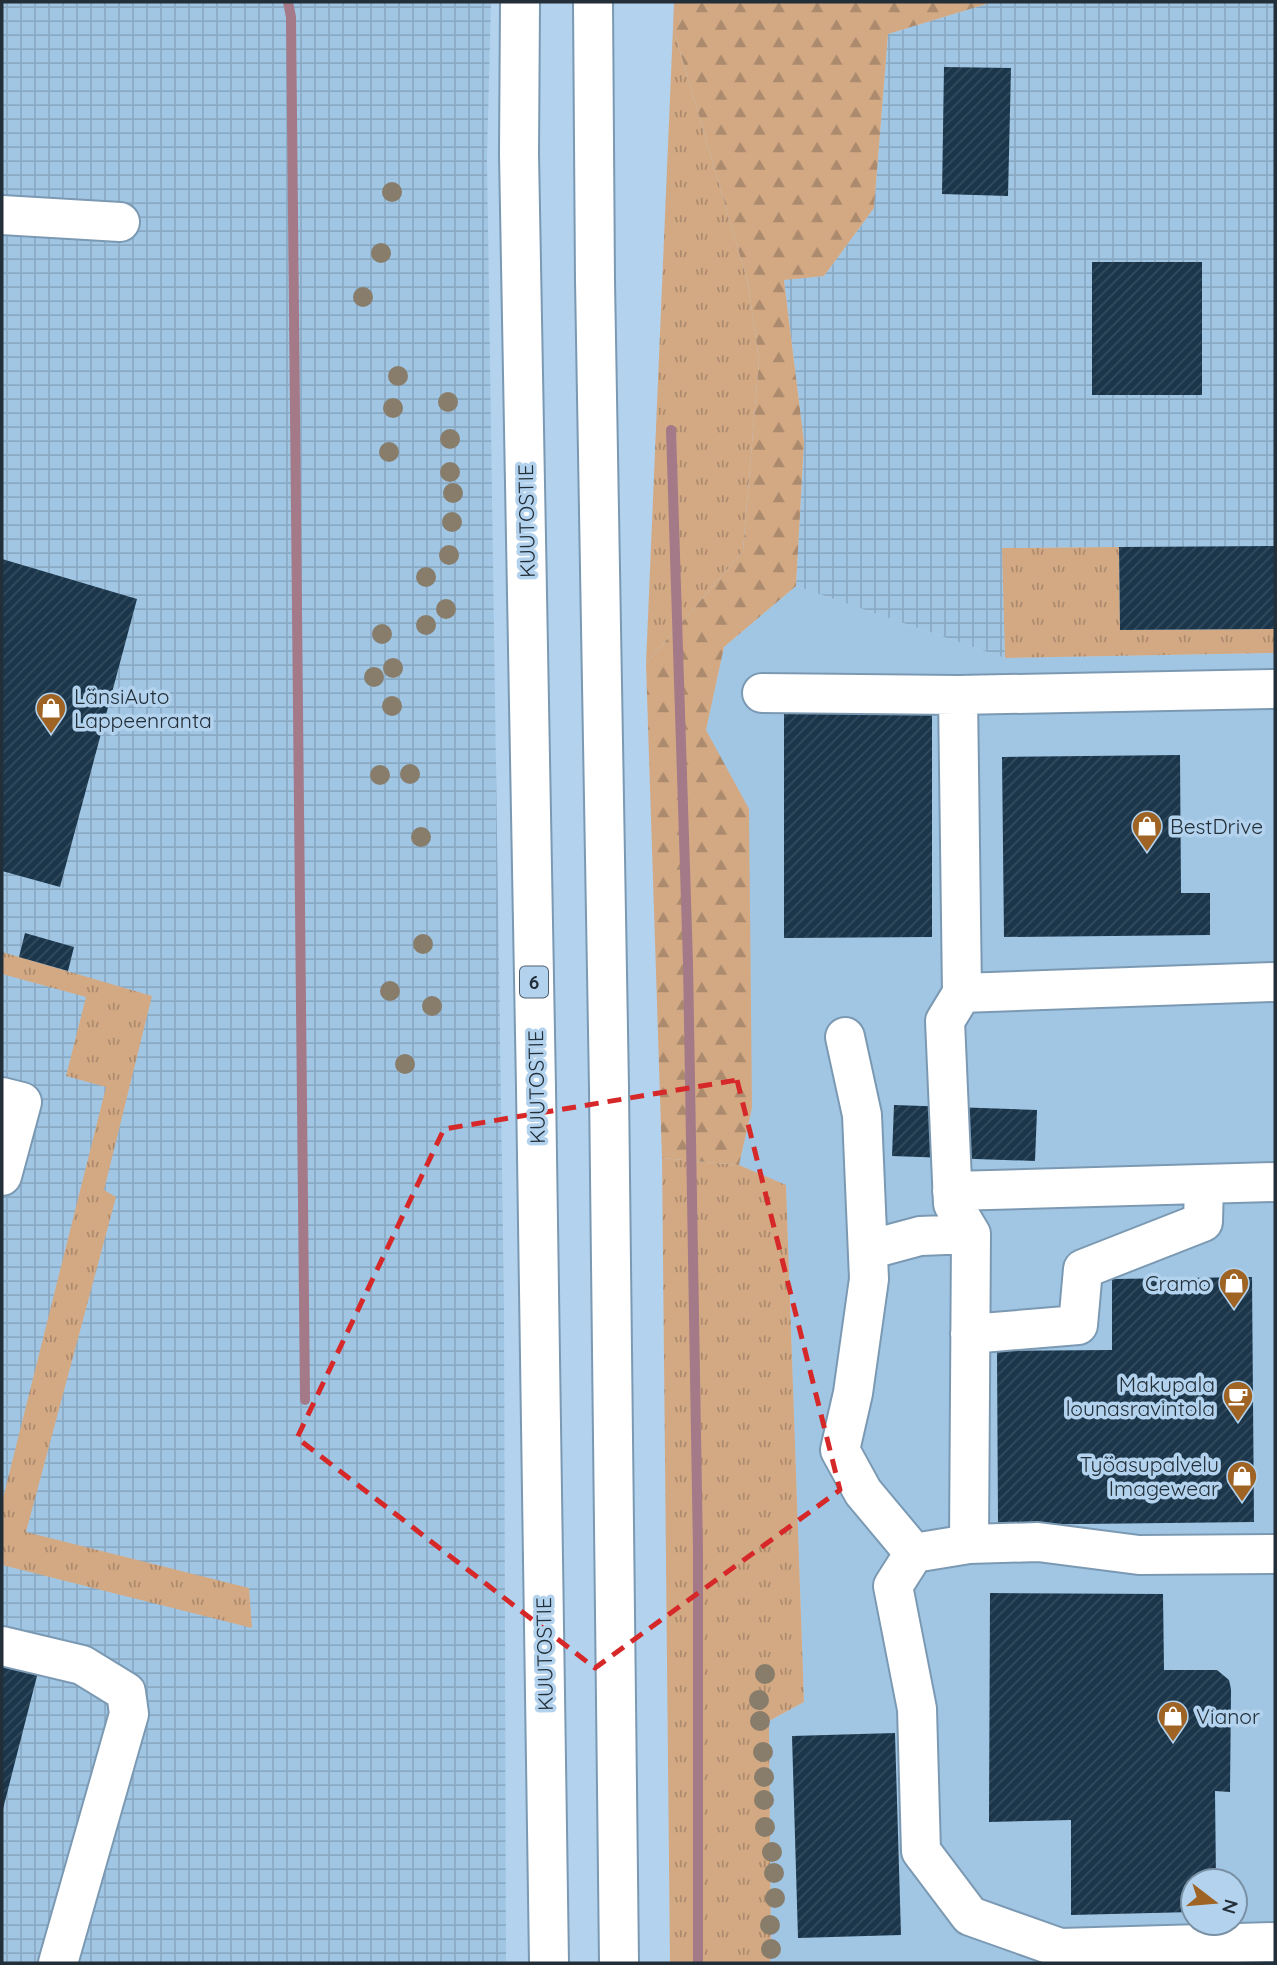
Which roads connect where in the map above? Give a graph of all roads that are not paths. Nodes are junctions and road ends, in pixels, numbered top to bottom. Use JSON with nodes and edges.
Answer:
{"nodes":[{"id":1,"x":520,"y":2,"type":"edge"},
{"id":2,"x":593,"y":2,"type":"edge"},
{"id":3,"x":2,"y":215,"type":"edge"},
{"id":4,"x":120,"y":222,"type":"dead end"},
{"id":5,"x":1275,"y":689,"type":"edge"},
{"id":6,"x":762,"y":693,"type":"dead end"},
{"id":7,"x":958,"y":695,"type":"junction"},
{"id":8,"x":1275,"y":982,"type":"edge"},
{"id":9,"x":962,"y":993,"type":"junction"},
{"id":10,"x":845,"y":1037,"type":"dead end"},
{"id":11,"x":2,"y":1097,"type":"edge"},
{"id":12,"x":2,"y":1176,"type":"edge"},
{"id":13,"x":1275,"y":1182,"type":"edge"},
{"id":14,"x":1204,"y":1184,"type":"junction"},
{"id":15,"x":952,"y":1191,"type":"junction"},
{"id":16,"x":971,"y":1234,"type":"junction"},
{"id":17,"x":867,"y":1250,"type":"junction"},
{"id":18,"x":970,"y":1334,"type":"junction"},
{"id":19,"x":968,"y":1544,"type":"junction"},
{"id":20,"x":914,"y":1553,"type":"junction"},
{"id":21,"x":1275,"y":1554,"type":"edge"},
{"id":22,"x":2,"y":1646,"type":"edge"},
{"id":23,"x":1275,"y":1942,"type":"edge"},
{"id":24,"x":58,"y":1963,"type":"edge"},
{"id":25,"x":549,"y":1963,"type":"edge"},
{"id":26,"x":619,"y":1963,"type":"edge"}],
"edges":[{"from":1,"to":25,"type":"main road","name":"KUUTOSTIE","number":"6"},
{"from":2,"to":26,"type":"main road"},
{"from":3,"to":4,"type":"main road"},
{"from":5,"to":7,"type":"main road"},
{"from":6,"to":7,"type":"main road"},
{"from":7,"to":9,"type":"main road"},
{"from":8,"to":9,"type":"main road"},
{"from":9,"to":15,"type":"main road"},
{"from":10,"to":17,"type":"main road"},
{"from":11,"to":12,"type":"main road"},
{"from":13,"to":14,"type":"main road"},
{"from":14,"to":15,"type":"main road"},
{"from":14,"to":18,"type":"main road"},
{"from":15,"to":16,"type":"main road"},
{"from":16,"to":17,"type":"main road"},
{"from":16,"to":18,"type":"main road"},
{"from":17,"to":20,"type":"main road"},
{"from":18,"to":19,"type":"main road"},
{"from":19,"to":20,"type":"main road"},
{"from":19,"to":21,"type":"main road"},
{"from":20,"to":23,"type":"main road"},
{"from":22,"to":24,"type":"main road"}]}
